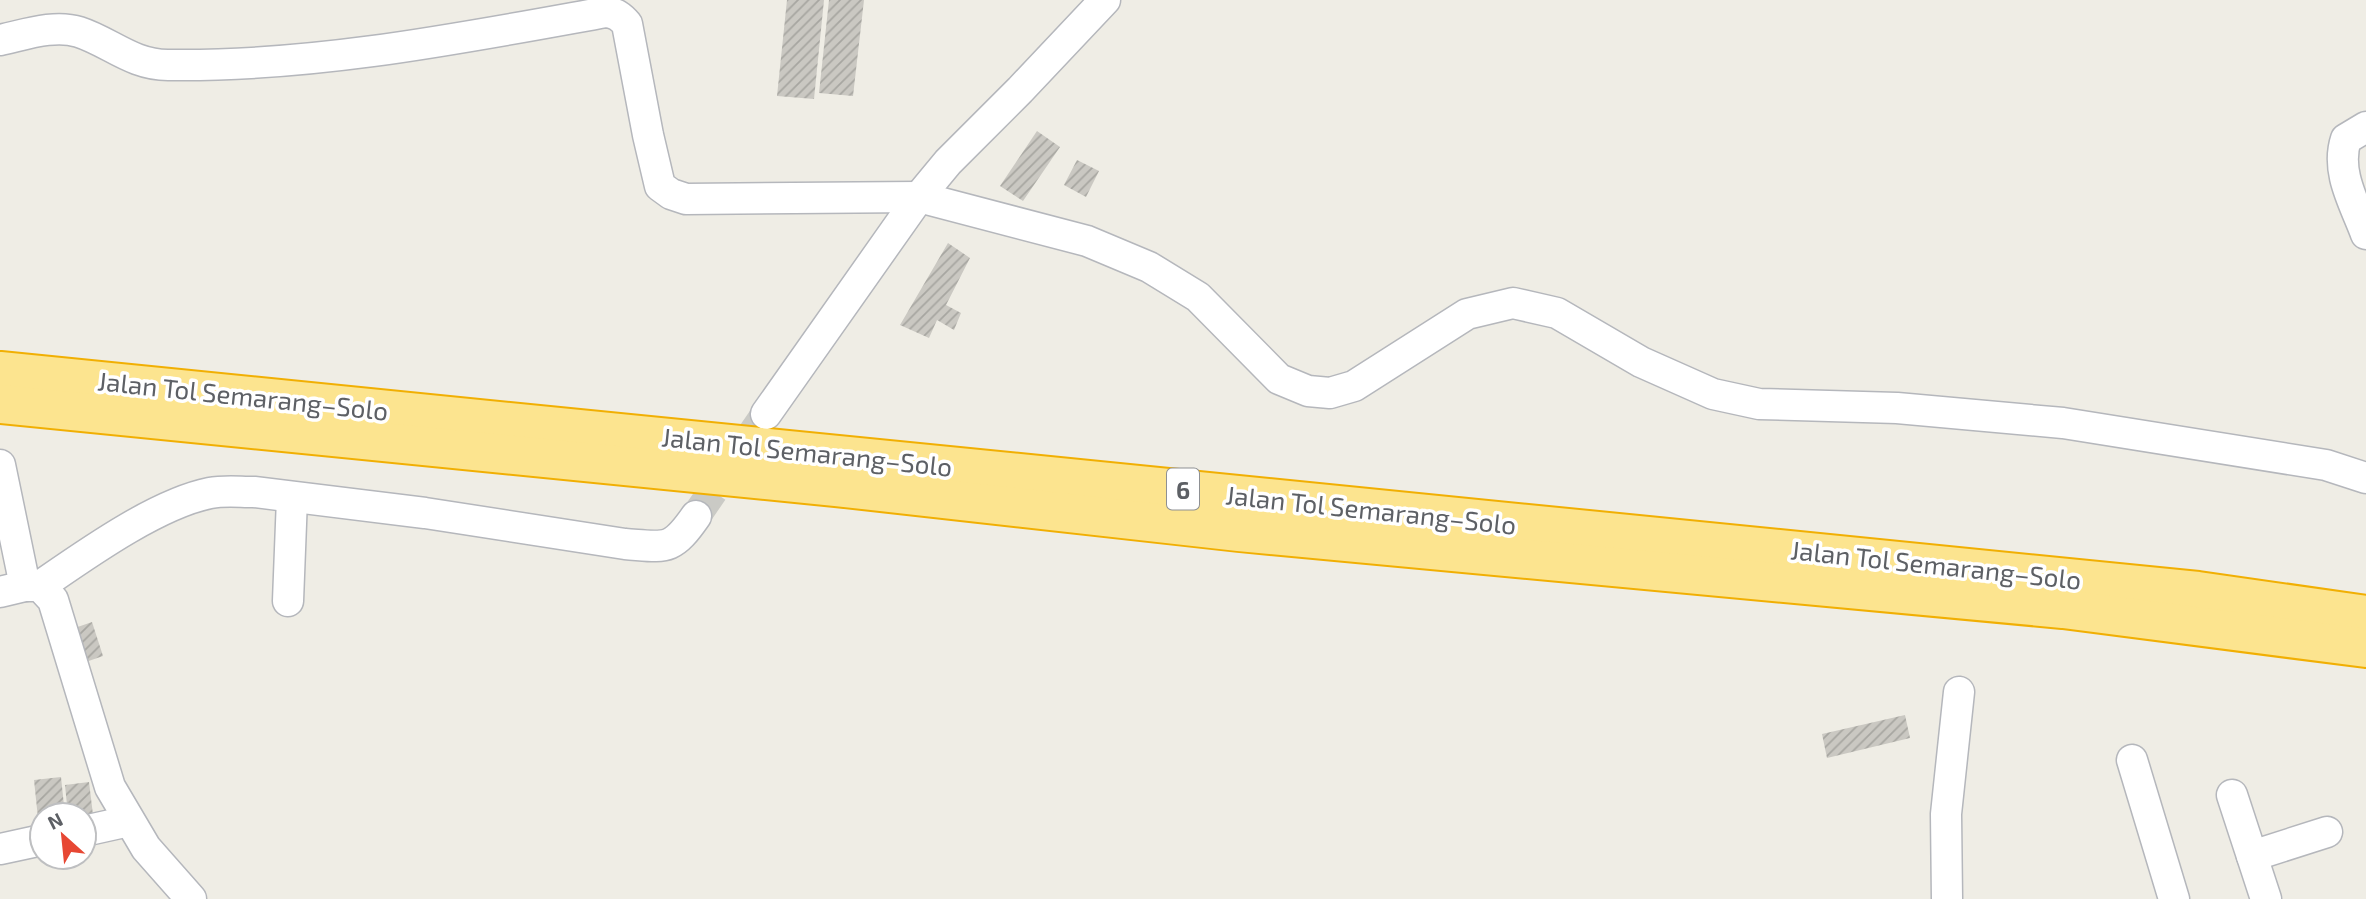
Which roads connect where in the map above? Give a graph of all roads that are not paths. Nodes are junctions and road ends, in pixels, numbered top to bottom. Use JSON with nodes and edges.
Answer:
{"nodes":[{"id":1,"x":1105,"y":0,"type":"edge"},
{"id":2,"x":0,"y":40,"type":"edge"},
{"id":3,"x":2366,"y":127,"type":"edge"},
{"id":4,"x":919,"y":197,"type":"junction"},
{"id":5,"x":2366,"y":234,"type":"edge"},
{"id":6,"x":0,"y":371,"type":"edge"},
{"id":7,"x":0,"y":404,"type":"edge"},
{"id":8,"x":766,"y":414,"type":"tunnel mouth"},
{"id":9,"x":0,"y":465,"type":"edge"},
{"id":10,"x":2366,"y":478,"type":"edge"},
{"id":11,"x":292,"y":498,"type":"junction"},
{"id":12,"x":696,"y":516,"type":"tunnel mouth"},
{"id":13,"x":21,"y":588,"type":"edge"},
{"id":14,"x":288,"y":601,"type":"dead end"},
{"id":15,"x":2366,"y":615,"type":"edge"},
{"id":16,"x":2366,"y":648,"type":"edge"},
{"id":17,"x":1959,"y":692,"type":"dead end"},
{"id":18,"x":2132,"y":760,"type":"dead end"},
{"id":19,"x":2232,"y":795,"type":"dead end"},
{"id":20,"x":129,"y":821,"type":"junction"},
{"id":21,"x":98,"y":828,"type":"edge"},
{"id":22,"x":2327,"y":832,"type":"dead end"},
{"id":23,"x":28,"y":843,"type":"edge"},
{"id":24,"x":0,"y":849,"type":"edge"},
{"id":25,"x":2252,"y":856,"type":"junction"},
{"id":26,"x":191,"y":899,"type":"edge"},
{"id":27,"x":1947,"y":899,"type":"edge"},
{"id":28,"x":2174,"y":899,"type":"edge"},
{"id":29,"x":2266,"y":899,"type":"edge"}],
"edges":[{"from":1,"to":4,"type":"street"},
{"from":2,"to":4,"type":"street"},
{"from":3,"to":5,"type":"street"},
{"from":4,"to":8,"type":"street"},
{"from":4,"to":10,"type":"street"},
{"from":6,"to":15,"type":"highway","name":"Jalan Tol Semarang–Solo","number":"6"},
{"from":7,"to":16,"type":"highway","name":"Jalan Tol Semarang–Solo","number":"6"},
{"from":9,"to":13,"type":"street"},
{"from":11,"to":12,"type":"street"},
{"from":11,"to":13,"type":"street"},
{"from":11,"to":14,"type":"street"},
{"from":13,"to":20,"type":"street"},
{"from":17,"to":27,"type":"street"},
{"from":18,"to":28,"type":"street"},
{"from":19,"to":25,"type":"street"},
{"from":20,"to":21,"type":"street"},
{"from":20,"to":26,"type":"street"},
{"from":22,"to":25,"type":"street"},
{"from":23,"to":24,"type":"street"},
{"from":25,"to":29,"type":"street"}]}
